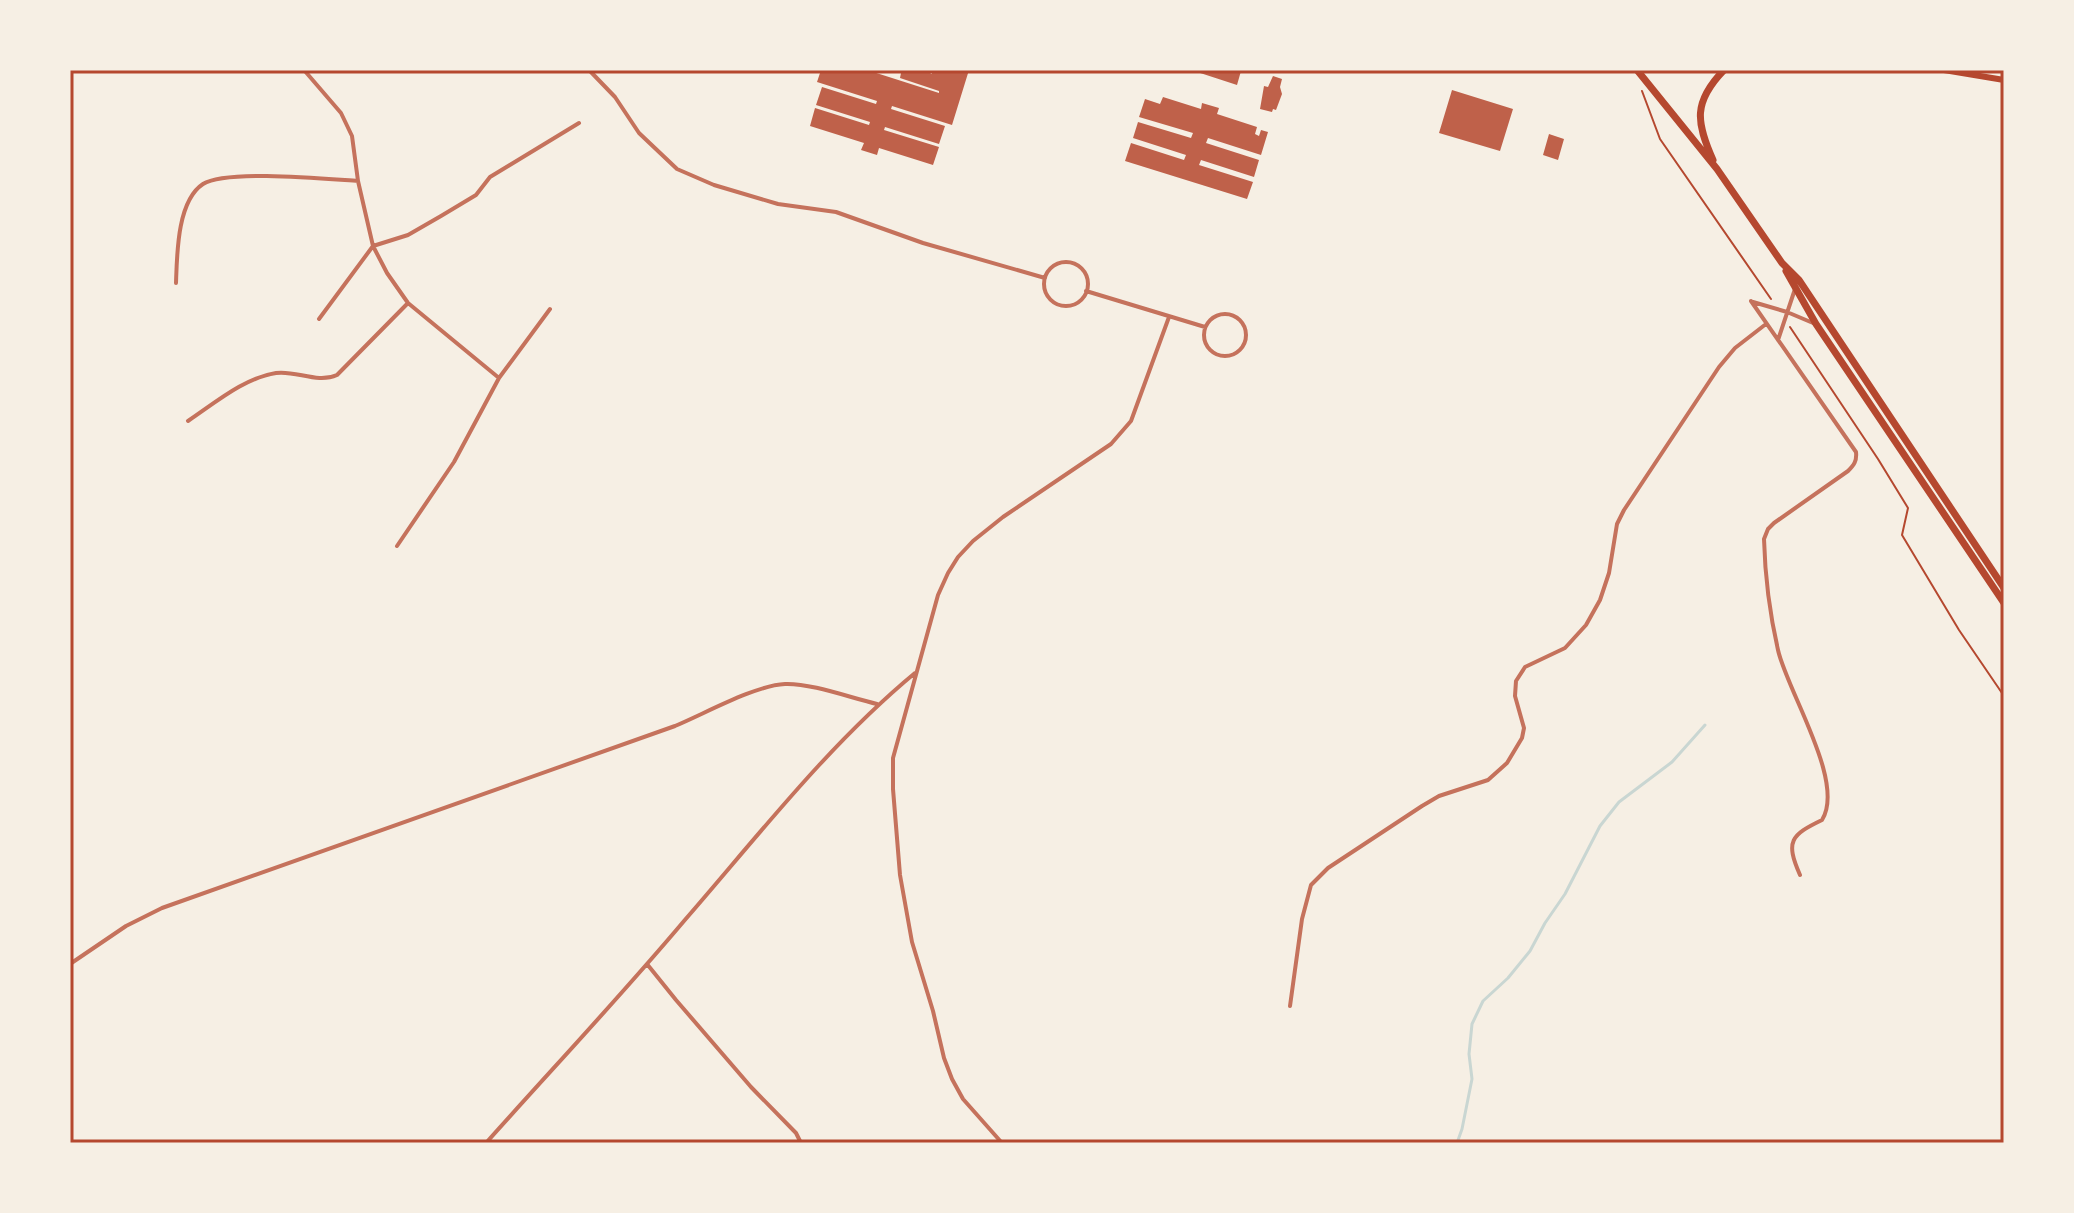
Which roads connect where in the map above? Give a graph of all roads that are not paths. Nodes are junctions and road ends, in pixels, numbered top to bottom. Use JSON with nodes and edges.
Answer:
{"nodes":[{"id":1,"x":304,"y":70,"type":"edge"},
{"id":2,"x":589,"y":70,"type":"edge"},
{"id":3,"x":1637,"y":70,"type":"edge"},
{"id":4,"x":1724,"y":70,"type":"edge"},
{"id":5,"x":1944,"y":70,"type":"edge"},
{"id":6,"x":2004,"y":80,"type":"edge"},
{"id":7,"x":579,"y":123,"type":"dead end"},
{"id":8,"x":1717,"y":169,"type":"junction"},
{"id":9,"x":358,"y":181,"type":"junction"},
{"id":10,"x":373,"y":246,"type":"junction"},
{"id":11,"x":1782,"y":263,"type":"junction"},
{"id":12,"x":1045,"y":278,"type":"junction"},
{"id":13,"x":1799,"y":280,"type":"junction"},
{"id":14,"x":176,"y":283,"type":"dead end"},
{"id":15,"x":1795,"y":289,"type":"junction"},
{"id":16,"x":1086,"y":291,"type":"junction"},
{"id":17,"x":408,"y":303,"type":"junction"},
{"id":18,"x":550,"y":309,"type":"dead end"},
{"id":19,"x":1787,"y":312,"type":"junction"},
{"id":20,"x":1169,"y":317,"type":"junction"},
{"id":21,"x":319,"y":319,"type":"dead end"},
{"id":22,"x":1766,"y":324,"type":"junction"},
{"id":23,"x":1816,"y":324,"type":"junction"},
{"id":24,"x":1205,"y":327,"type":"junction"},
{"id":25,"x":1778,"y":340,"type":"junction"},
{"id":26,"x":499,"y":378,"type":"junction"},
{"id":27,"x":188,"y":421,"type":"dead end"},
{"id":28,"x":397,"y":546,"type":"dead end"},
{"id":29,"x":2004,"y":588,"type":"edge"},
{"id":30,"x":2004,"y":603,"type":"edge"},
{"id":31,"x":915,"y":672,"type":"junction"},
{"id":32,"x":877,"y":704,"type":"junction"},
{"id":33,"x":1800,"y":875,"type":"dead end"},
{"id":34,"x":70,"y":964,"type":"edge"},
{"id":35,"x":647,"y":964,"type":"junction"},
{"id":36,"x":1290,"y":1006,"type":"dead end"},
{"id":37,"x":486,"y":1143,"type":"edge"},
{"id":38,"x":801,"y":1143,"type":"edge"},
{"id":39,"x":1002,"y":1143,"type":"edge"}],
"edges":[{"from":1,"to":9,"type":"street"},
{"from":2,"to":12,"type":"street"},
{"from":3,"to":8,"type":"main road"},
{"from":4,"to":8,"type":"main road"},
{"from":5,"to":6,"type":"main road"},
{"from":7,"to":10,"type":"street"},
{"from":8,"to":11,"type":"main road"},
{"from":9,"to":10,"type":"street"},
{"from":9,"to":14,"type":"street"},
{"from":10,"to":17,"type":"street"},
{"from":10,"to":21,"type":"street"},
{"from":11,"to":13,"type":"main road"},
{"from":11,"to":15,"type":"main road"},
{"from":12,"to":16,"type":"street"},
{"from":12,"to":16,"type":"street"},
{"from":13,"to":15,"type":"street"},
{"from":13,"to":29,"type":"main road"},
{"from":15,"to":19,"type":"street"},
{"from":15,"to":23,"type":"main road"},
{"from":16,"to":20,"type":"street"},
{"from":17,"to":26,"type":"street"},
{"from":17,"to":27,"type":"street"},
{"from":18,"to":26,"type":"street"},
{"from":19,"to":22,"type":"street"},
{"from":19,"to":23,"type":"street"},
{"from":19,"to":25,"type":"street"},
{"from":20,"to":24,"type":"street"},
{"from":20,"to":31,"type":"street"},
{"from":22,"to":25,"type":"street"},
{"from":22,"to":36,"type":"street"},
{"from":23,"to":30,"type":"main road"},
{"from":24,"to":24,"type":"street"},
{"from":25,"to":33,"type":"street"},
{"from":26,"to":28,"type":"street"},
{"from":31,"to":32,"type":"street"},
{"from":31,"to":39,"type":"street"},
{"from":32,"to":34,"type":"street"},
{"from":32,"to":35,"type":"street"},
{"from":35,"to":37,"type":"street"},
{"from":35,"to":38,"type":"street"}]}
